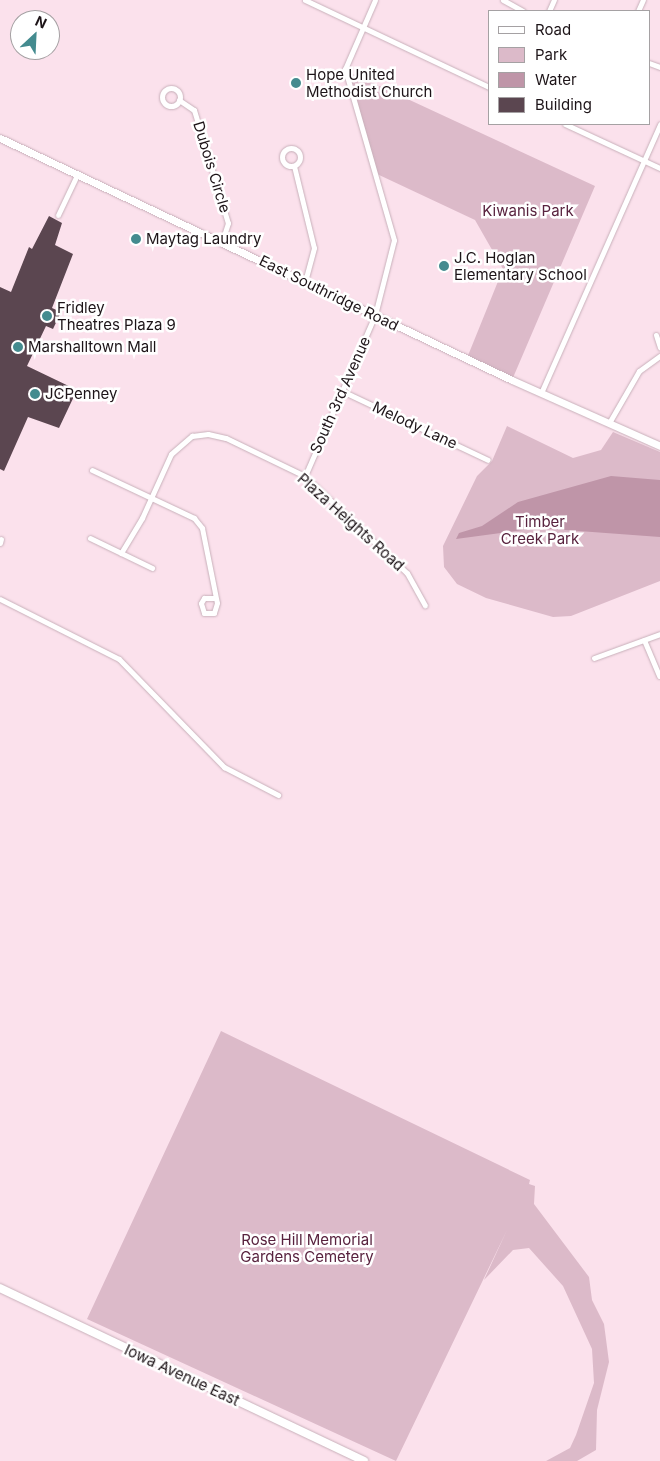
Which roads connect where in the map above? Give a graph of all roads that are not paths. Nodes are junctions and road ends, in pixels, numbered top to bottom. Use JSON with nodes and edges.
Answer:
{"nodes":[{"id":1,"x":305,"y":0,"type":"edge"},
{"id":2,"x":376,"y":0,"type":"edge"},
{"id":3,"x":503,"y":0,"type":"edge"},
{"id":4,"x":521,"y":10,"type":"edge"},
{"id":5,"x":363,"y":27,"type":"junction"},
{"id":6,"x":488,"y":88,"type":"edge"},
{"id":7,"x":179,"y":100,"type":"dead end"},
{"id":8,"x":660,"y":124,"type":"edge"},
{"id":9,"x":567,"y":125,"type":"edge"},
{"id":10,"x":0,"y":138,"type":"edge"},
{"id":11,"x":643,"y":161,"type":"junction"},
{"id":12,"x":294,"y":166,"type":"dead end"},
{"id":13,"x":660,"y":168,"type":"edge"},
{"id":14,"x":77,"y":175,"type":"junction"},
{"id":15,"x":58,"y":214,"type":"dead end"},
{"id":16,"x":222,"y":242,"type":"junction"},
{"id":17,"x":305,"y":281,"type":"junction"},
{"id":18,"x":375,"y":315,"type":"junction"},
{"id":19,"x":656,"y":335,"type":"dead end"},
{"id":20,"x":660,"y":346,"type":"edge"},
{"id":21,"x":660,"y":356,"type":"edge"},
{"id":22,"x":342,"y":391,"type":"junction"},
{"id":23,"x":541,"y":393,"type":"junction"},
{"id":24,"x":609,"y":423,"type":"junction"},
{"id":25,"x":660,"y":446,"type":"edge"},
{"id":26,"x":488,"y":460,"type":"dead end"},
{"id":27,"x":92,"y":470,"type":"dead end"},
{"id":28,"x":305,"y":476,"type":"junction"},
{"id":29,"x":151,"y":498,"type":"junction"},
{"id":30,"x":90,"y":538,"type":"dead end"},
{"id":31,"x":1,"y":539,"type":"edge"},
{"id":32,"x":0,"y":543,"type":"edge"},
{"id":33,"x":121,"y":553,"type":"junction"},
{"id":34,"x":152,"y":568,"type":"dead end"},
{"id":35,"x":214,"y":598,"type":"dead end"},
{"id":36,"x":0,"y":600,"type":"edge"},
{"id":37,"x":425,"y":605,"type":"dead end"},
{"id":38,"x":660,"y":634,"type":"edge"},
{"id":39,"x":644,"y":640,"type":"junction"},
{"id":40,"x":594,"y":658,"type":"dead end"},
{"id":41,"x":659,"y":676,"type":"edge"},
{"id":42,"x":278,"y":795,"type":"dead end"},
{"id":43,"x":0,"y":1288,"type":"edge"},
{"id":44,"x":364,"y":1461,"type":"edge"}],
"edges":[{"from":1,"to":5,"type":"street"},
{"from":2,"to":5,"type":"street","name":"South 3rd Avenue"},
{"from":3,"to":4,"type":"street"},
{"from":5,"to":6,"type":"street"},
{"from":5,"to":18,"type":"street","name":"South 3rd Avenue"},
{"from":7,"to":16,"type":"street","name":"Dubois Circle"},
{"from":8,"to":11,"type":"street"},
{"from":9,"to":11,"type":"street"},
{"from":10,"to":14,"type":"street","name":"East Southridge Road"},
{"from":11,"to":13,"type":"street"},
{"from":11,"to":23,"type":"street"},
{"from":12,"to":17,"type":"street"},
{"from":14,"to":15,"type":"street"},
{"from":14,"to":16,"type":"street","name":"East Southridge Road"},
{"from":16,"to":17,"type":"street","name":"East Southridge Road"},
{"from":17,"to":18,"type":"street","name":"East Southridge Road"},
{"from":18,"to":22,"type":"street","name":"South 3rd Avenue"},
{"from":18,"to":23,"type":"street","name":"East Southridge Road"},
{"from":19,"to":20,"type":"street"},
{"from":21,"to":24,"type":"street"},
{"from":22,"to":26,"type":"street","name":"Melody Lane"},
{"from":22,"to":28,"type":"street","name":"South 3rd Avenue"},
{"from":23,"to":24,"type":"street","name":"East Southridge Road"},
{"from":24,"to":25,"type":"street","name":"East Southridge Road"},
{"from":27,"to":29,"type":"street"},
{"from":28,"to":29,"type":"street","name":"Plaza Heights Road"},
{"from":28,"to":37,"type":"street","name":"Plaza Heights Road"},
{"from":29,"to":33,"type":"street"},
{"from":29,"to":35,"type":"street"},
{"from":30,"to":33,"type":"street"},
{"from":31,"to":32,"type":"street"},
{"from":33,"to":34,"type":"street"},
{"from":36,"to":42,"type":"street"},
{"from":38,"to":39,"type":"street"},
{"from":39,"to":40,"type":"street"},
{"from":39,"to":41,"type":"street"},
{"from":43,"to":44,"type":"main road","name":"Iowa Avenue East"}]}
